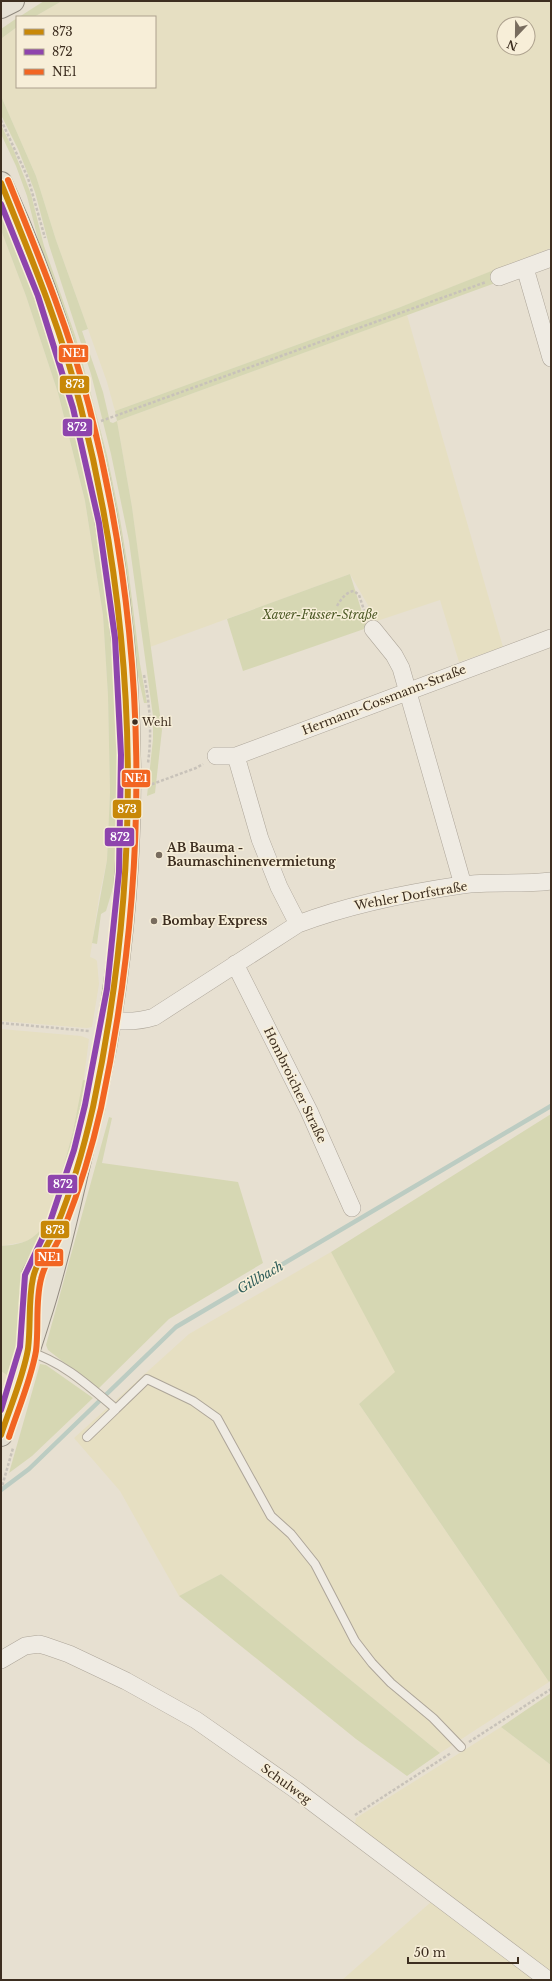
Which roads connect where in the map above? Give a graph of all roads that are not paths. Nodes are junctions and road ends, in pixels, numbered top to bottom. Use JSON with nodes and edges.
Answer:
{"nodes":[{"id":1,"x":13,"y":1,"type":"edge"},
{"id":2,"x":1,"y":8,"type":"edge"},
{"id":3,"x":1,"y":183,"type":"edge"},
{"id":4,"x":551,"y":258,"type":"edge"},
{"id":5,"x":525,"y":268,"type":"junction"},
{"id":6,"x":499,"y":277,"type":"road end"},
{"id":7,"x":551,"y":358,"type":"edge"},
{"id":8,"x":372,"y":629,"type":"road end"},
{"id":9,"x":551,"y":638,"type":"edge"},
{"id":10,"x":409,"y":691,"type":"junction"},
{"id":11,"x":216,"y":756,"type":"road end"},
{"id":12,"x":236,"y":756,"type":"junction"},
{"id":13,"x":551,"y":881,"type":"edge"},
{"id":14,"x":463,"y":885,"type":"junction"},
{"id":15,"x":298,"y":924,"type":"junction"},
{"id":16,"x":235,"y":964,"type":"junction"},
{"id":17,"x":109,"y":1027,"type":"junction"},
{"id":18,"x":352,"y":1208,"type":"dead end"},
{"id":19,"x":27,"y":1352,"type":"junction"},
{"id":20,"x":114,"y":1407,"type":"junction"},
{"id":21,"x":1,"y":1435,"type":"edge"},
{"id":22,"x":87,"y":1436,"type":"dead end"},
{"id":23,"x":1,"y":1660,"type":"edge"},
{"id":24,"x":461,"y":1747,"type":"road end"},
{"id":25,"x":548,"y":1980,"type":"edge"}],
"edges":[{"from":1,"to":2,"type":"main road"},
{"from":3,"to":17,"type":"main road"},
{"from":4,"to":5,"type":"street"},
{"from":5,"to":6,"type":"street"},
{"from":5,"to":7,"type":"street"},
{"from":8,"to":10,"type":"street"},
{"from":9,"to":10,"type":"street","name":"Hermann-Cossmann-Straße"},
{"from":10,"to":12,"type":"street","name":"Hermann-Cossmann-Straße"},
{"from":10,"to":14,"type":"street"},
{"from":11,"to":12,"type":"street","name":"Hermann-Cossmann-Straße"},
{"from":12,"to":15,"type":"street"},
{"from":13,"to":14,"type":"street","name":"Wehler Dorfstraße"},
{"from":14,"to":15,"type":"street","name":"Wehler Dorfstraße"},
{"from":15,"to":16,"type":"street","name":"Wehler Dorfstraße"},
{"from":16,"to":17,"type":"street","name":"Wehler Dorfstraße"},
{"from":16,"to":18,"type":"street","name":"Hombroicher Straße"},
{"from":17,"to":19,"type":"main road"},
{"from":19,"to":20,"type":"lane"},
{"from":19,"to":21,"type":"main road"},
{"from":20,"to":22,"type":"lane"},
{"from":20,"to":24,"type":"lane"},
{"from":23,"to":25,"type":"street","name":"Schulweg"}]}
